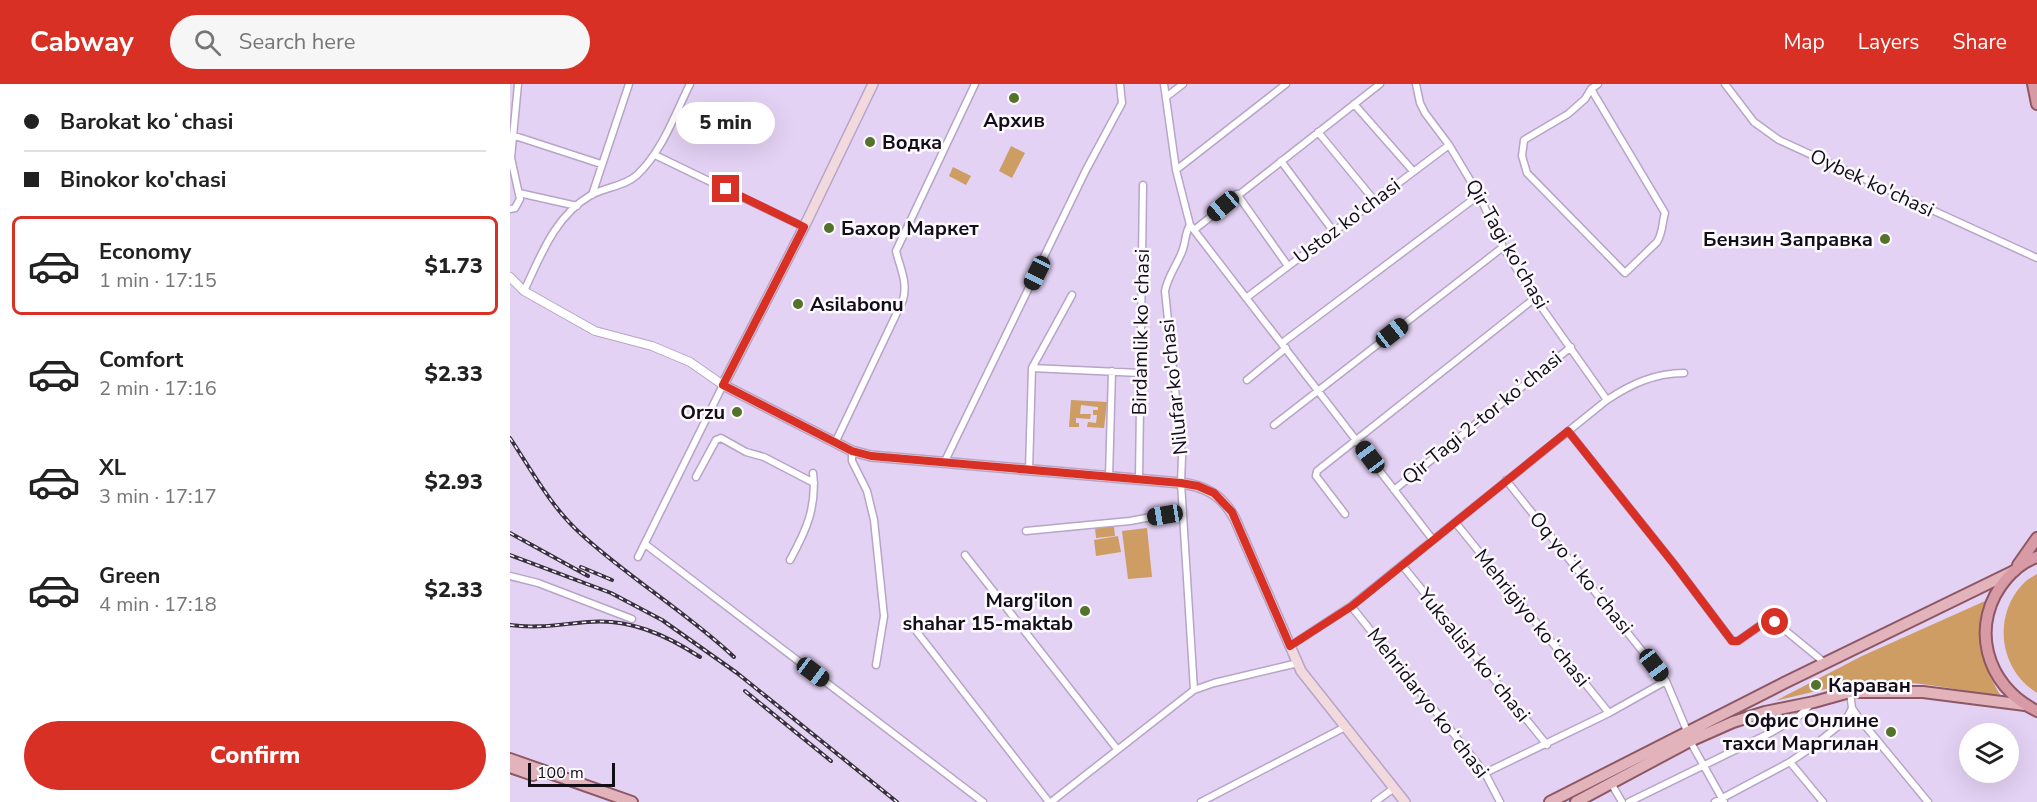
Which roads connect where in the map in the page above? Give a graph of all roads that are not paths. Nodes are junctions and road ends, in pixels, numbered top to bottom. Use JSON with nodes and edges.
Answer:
{"nodes":[{"id":1,"x":518,"y":84,"type":"edge"},
{"id":2,"x":690,"y":84,"type":"edge"},
{"id":3,"x":873,"y":84,"type":"edge"},
{"id":4,"x":975,"y":84,"type":"edge"},
{"id":5,"x":1120,"y":84,"type":"edge"},
{"id":6,"x":1164,"y":84,"type":"edge"},
{"id":7,"x":1183,"y":84,"type":"edge"},
{"id":8,"x":1286,"y":84,"type":"edge"},
{"id":9,"x":1380,"y":84,"type":"edge"},
{"id":10,"x":1416,"y":84,"type":"edge"},
{"id":11,"x":1598,"y":84,"type":"edge"},
{"id":12,"x":1725,"y":84,"type":"edge"},
{"id":13,"x":2033,"y":84,"type":"edge"},
{"id":14,"x":627,"y":85,"type":"edge"},
{"id":15,"x":1591,"y":89,"type":"junction"},
{"id":16,"x":1166,"y":98,"type":"junction"},
{"id":17,"x":1354,"y":104,"type":"junction"},
{"id":18,"x":2037,"y":104,"type":"edge"},
{"id":19,"x":1318,"y":132,"type":"junction"},
{"id":20,"x":512,"y":135,"type":"junction"},
{"id":21,"x":1449,"y":145,"type":"junction"},
{"id":22,"x":655,"y":155,"type":"junction"},
{"id":23,"x":1281,"y":161,"type":"junction"},
{"id":24,"x":601,"y":164,"type":"junction"},
{"id":25,"x":1176,"y":170,"type":"junction"},
{"id":26,"x":1413,"y":171,"type":"junction"},
{"id":27,"x":1143,"y":185,"type":"dead end"},
{"id":28,"x":519,"y":193,"type":"junction"},
{"id":29,"x":1238,"y":194,"type":"junction"},
{"id":30,"x":592,"y":195,"type":"junction"},
{"id":31,"x":1479,"y":195,"type":"junction"},
{"id":32,"x":1374,"y":200,"type":"junction"},
{"id":33,"x":577,"y":206,"type":"junction"},
{"id":34,"x":510,"y":209,"type":"edge"},
{"id":35,"x":804,"y":227,"type":"junction"},
{"id":36,"x":1192,"y":227,"type":"junction"},
{"id":37,"x":1334,"y":232,"type":"junction"},
{"id":38,"x":1503,"y":247,"type":"junction"},
{"id":39,"x":2037,"y":258,"type":"edge"},
{"id":40,"x":1288,"y":266,"type":"junction"},
{"id":41,"x":510,"y":277,"type":"edge"},
{"id":42,"x":524,"y":291,"type":"junction"},
{"id":43,"x":1071,"y":295,"type":"dead end"},
{"id":44,"x":1246,"y":298,"type":"junction"},
{"id":45,"x":1535,"y":298,"type":"junction"},
{"id":46,"x":1284,"y":346,"type":"junction"},
{"id":47,"x":1571,"y":347,"type":"junction"},
{"id":48,"x":1032,"y":368,"type":"junction"},
{"id":49,"x":1112,"y":371,"type":"junction"},
{"id":50,"x":1140,"y":373,"type":"junction"},
{"id":51,"x":1684,"y":373,"type":"dead end"},
{"id":52,"x":1247,"y":380,"type":"dead end"},
{"id":53,"x":723,"y":385,"type":"junction"},
{"id":54,"x":1318,"y":390,"type":"junction"},
{"id":55,"x":1606,"y":400,"type":"junction"},
{"id":56,"x":1275,"y":425,"type":"dead end"},
{"id":57,"x":1568,"y":431,"type":"junction"},
{"id":58,"x":1358,"y":441,"type":"junction"},
{"id":59,"x":834,"y":442,"type":"junction"},
{"id":60,"x":852,"y":451,"type":"junction"},
{"id":61,"x":944,"y":463,"type":"junction"},
{"id":62,"x":1029,"y":470,"type":"junction"},
{"id":63,"x":813,"y":473,"type":"dead end"},
{"id":64,"x":696,"y":477,"type":"dead end"},
{"id":65,"x":1109,"y":477,"type":"junction"},
{"id":66,"x":1139,"y":479,"type":"junction"},
{"id":67,"x":1506,"y":480,"type":"junction"},
{"id":68,"x":814,"y":483,"type":"junction"},
{"id":69,"x":1181,"y":483,"type":"junction"},
{"id":70,"x":1394,"y":490,"type":"junction"},
{"id":71,"x":1182,"y":511,"type":"junction"},
{"id":72,"x":1345,"y":514,"type":"dead end"},
{"id":73,"x":1455,"y":522,"type":"junction"},
{"id":74,"x":1026,"y":531,"type":"dead end"},
{"id":75,"x":2037,"y":538,"type":"edge"},
{"id":76,"x":1433,"y":540,"type":"junction"},
{"id":77,"x":645,"y":544,"type":"junction"},
{"id":78,"x":965,"y":555,"type":"dead end"},
{"id":79,"x":638,"y":557,"type":"dead end"},
{"id":80,"x":2037,"y":557,"type":"edge"},
{"id":81,"x":790,"y":560,"type":"dead end"},
{"id":82,"x":1402,"y":565,"type":"junction"},
{"id":83,"x":2014,"y":571,"type":"junction"},
{"id":84,"x":510,"y":576,"type":"edge"},
{"id":85,"x":1352,"y":606,"type":"junction"},
{"id":86,"x":632,"y":619,"type":"dead end"},
{"id":87,"x":917,"y":632,"type":"dead end"},
{"id":88,"x":1290,"y":646,"type":"junction"},
{"id":89,"x":1298,"y":663,"type":"junction"},
{"id":90,"x":1825,"y":663,"type":"junction"},
{"id":91,"x":876,"y":665,"type":"dead end"},
{"id":92,"x":1666,"y":681,"type":"junction"},
{"id":93,"x":1194,"y":690,"type":"junction"},
{"id":94,"x":1850,"y":693,"type":"junction"},
{"id":95,"x":1814,"y":702,"type":"junction"},
{"id":96,"x":2025,"y":705,"type":"junction"},
{"id":97,"x":1852,"y":708,"type":"junction"},
{"id":98,"x":2037,"y":711,"type":"edge"},
{"id":99,"x":1610,"y":713,"type":"junction"},
{"id":100,"x":1345,"y":727,"type":"junction"},
{"id":101,"x":1689,"y":736,"type":"junction"},
{"id":102,"x":1547,"y":745,"type":"junction"},
{"id":103,"x":1117,"y":749,"type":"junction"},
{"id":104,"x":510,"y":759,"type":"edge"},
{"id":105,"x":1790,"y":762,"type":"junction"},
{"id":106,"x":1704,"y":766,"type":"junction"},
{"id":107,"x":510,"y":767,"type":"edge"},
{"id":108,"x":536,"y":772,"type":"junction"},
{"id":109,"x":1485,"y":773,"type":"junction"},
{"id":110,"x":1611,"y":783,"type":"junction"},
{"id":111,"x":1394,"y":788,"type":"junction"},
{"id":112,"x":1723,"y":800,"type":"edge"},
{"id":113,"x":1379,"y":801,"type":"edge"},
{"id":114,"x":610,"y":802,"type":"edge"},
{"id":115,"x":632,"y":802,"type":"edge"},
{"id":116,"x":983,"y":802,"type":"edge"},
{"id":117,"x":1050,"y":802,"type":"edge"},
{"id":118,"x":1201,"y":802,"type":"edge"},
{"id":119,"x":1406,"y":802,"type":"edge"},
{"id":120,"x":1500,"y":802,"type":"edge"},
{"id":121,"x":1550,"y":802,"type":"edge"},
{"id":122,"x":1576,"y":802,"type":"edge"},
{"id":123,"x":1622,"y":802,"type":"edge"},
{"id":124,"x":1629,"y":802,"type":"edge"},
{"id":125,"x":1714,"y":802,"type":"edge"},
{"id":126,"x":1823,"y":802,"type":"edge"},
{"id":127,"x":1928,"y":802,"type":"edge"}],
"edges":[{"from":1,"to":20,"type":"street"},
{"from":2,"to":22,"type":"street"},
{"from":3,"to":35,"type":"main road"},
{"from":4,"to":59,"type":"street"},
{"from":5,"to":61,"type":"street"},
{"from":6,"to":16,"type":"street"},
{"from":7,"to":16,"type":"street"},
{"from":8,"to":25,"type":"street"},
{"from":9,"to":17,"type":"street"},
{"from":10,"to":21,"type":"street","name":"Qir Tagi ko'chasi"},
{"from":11,"to":15,"type":"street"},
{"from":12,"to":39,"type":"street","name":"Oybek ko'chasi"},
{"from":13,"to":18,"type":"highway"},
{"from":14,"to":24,"type":"street"},
{"from":15,"to":15,"type":"street"},
{"from":16,"to":25,"type":"street"},
{"from":17,"to":19,"type":"street"},
{"from":17,"to":26,"type":"street"},
{"from":19,"to":23,"type":"street"},
{"from":19,"to":32,"type":"street"},
{"from":20,"to":24,"type":"street"},
{"from":20,"to":28,"type":"street"},
{"from":21,"to":26,"type":"street","name":"Ustoz ko'chasi"},
{"from":21,"to":31,"type":"street","name":"Qir Tagi ko'chasi"},
{"from":22,"to":30,"type":"street"},
{"from":22,"to":35,"type":"street"},
{"from":23,"to":29,"type":"street"},
{"from":23,"to":37,"type":"street"},
{"from":24,"to":30,"type":"street"},
{"from":25,"to":36,"type":"street"},
{"from":26,"to":32,"type":"street","name":"Ustoz ko'chasi"},
{"from":27,"to":50,"type":"street","name":"Birdamlik koʻchasi"},
{"from":28,"to":33,"type":"street"},
{"from":28,"to":34,"type":"street"},
{"from":29,"to":36,"type":"street"},
{"from":29,"to":40,"type":"street"},
{"from":30,"to":33,"type":"street"},
{"from":31,"to":38,"type":"street","name":"Qir Tagi ko'chasi"},
{"from":31,"to":46,"type":"street"},
{"from":32,"to":37,"type":"street","name":"Ustoz ko'chasi"},
{"from":33,"to":42,"type":"street"},
{"from":35,"to":53,"type":"main road"},
{"from":36,"to":44,"type":"street"},
{"from":36,"to":69,"type":"street","name":"Nilufar ko'chasi"},
{"from":37,"to":40,"type":"street","name":"Ustoz ko'chasi"},
{"from":38,"to":45,"type":"street","name":"Qir Tagi ko'chasi"},
{"from":38,"to":54,"type":"street"},
{"from":40,"to":44,"type":"street","name":"Ustoz ko'chasi"},
{"from":41,"to":42,"type":"street"},
{"from":42,"to":53,"type":"street"},
{"from":43,"to":48,"type":"street"},
{"from":44,"to":46,"type":"street"},
{"from":45,"to":47,"type":"street","name":"Qir Tagi ko'chasi"},
{"from":45,"to":58,"type":"street"},
{"from":46,"to":52,"type":"street"},
{"from":46,"to":54,"type":"street"},
{"from":47,"to":55,"type":"street","name":"Qir Tagi ko'chasi"},
{"from":47,"to":70,"type":"street","name":"Qir Tagi 2-tor koʼchasi"},
{"from":48,"to":49,"type":"street"},
{"from":48,"to":62,"type":"street"},
{"from":49,"to":50,"type":"street"},
{"from":49,"to":65,"type":"street"},
{"from":50,"to":66,"type":"street","name":"Birdamlik koʻchasi"},
{"from":51,"to":55,"type":"street"},
{"from":53,"to":59,"type":"main road"},
{"from":53,"to":77,"type":"street"},
{"from":54,"to":56,"type":"street"},
{"from":54,"to":58,"type":"street"},
{"from":55,"to":57,"type":"street"},
{"from":57,"to":67,"type":"street"},
{"from":57,"to":90,"type":"street"},
{"from":58,"to":70,"type":"street"},
{"from":58,"to":72,"type":"street"},
{"from":59,"to":60,"type":"main road"},
{"from":60,"to":61,"type":"main road"},
{"from":60,"to":91,"type":"street"},
{"from":61,"to":62,"type":"main road"},
{"from":62,"to":65,"type":"main road"},
{"from":63,"to":68,"type":"street"},
{"from":64,"to":68,"type":"street"},
{"from":65,"to":66,"type":"main road"},
{"from":66,"to":69,"type":"main road"},
{"from":67,"to":73,"type":"street"},
{"from":67,"to":92,"type":"street","name":"Oq yoʻl koʻchasi"},
{"from":68,"to":81,"type":"street"},
{"from":69,"to":71,"type":"street","name":"Nilufar ko'chasi"},
{"from":69,"to":88,"type":"main road"},
{"from":70,"to":76,"type":"street"},
{"from":71,"to":74,"type":"street"},
{"from":71,"to":93,"type":"street","name":"Nilufar ko'chasi"},
{"from":73,"to":76,"type":"street"},
{"from":73,"to":99,"type":"street","name":"Mehrigiyo koʻchasi"},
{"from":75,"to":83,"type":"highway"},
{"from":76,"to":82,"type":"street"},
{"from":77,"to":79,"type":"street"},
{"from":77,"to":116,"type":"street"},
{"from":78,"to":103,"type":"street"},
{"from":80,"to":83,"type":"highway"},
{"from":82,"to":85,"type":"street"},
{"from":82,"to":102,"type":"street","name":"Yuksalish koʻchasi"},
{"from":83,"to":90,"type":"main road"},
{"from":83,"to":96,"type":"highway"},
{"from":84,"to":86,"type":"street"},
{"from":85,"to":88,"type":"street"},
{"from":85,"to":109,"type":"street","name":"Mehridaryo koʻchasi"},
{"from":87,"to":117,"type":"street"},
{"from":88,"to":89,"type":"main road"},
{"from":89,"to":93,"type":"street"},
{"from":89,"to":100,"type":"main road"},
{"from":90,"to":101,"type":"main road"},
{"from":92,"to":99,"type":"street"},
{"from":92,"to":101,"type":"street","name":"Oq yoʻl koʻchasi"},
{"from":93,"to":103,"type":"street"},
{"from":94,"to":95,"type":"main road"},
{"from":94,"to":96,"type":"main road"},
{"from":94,"to":97,"type":"street"},
{"from":95,"to":101,"type":"main road"},
{"from":95,"to":106,"type":"street"},
{"from":96,"to":98,"type":"highway"},
{"from":97,"to":105,"type":"street"},
{"from":97,"to":127,"type":"street"},
{"from":99,"to":102,"type":"street"},
{"from":100,"to":111,"type":"main road"},
{"from":100,"to":118,"type":"street"},
{"from":101,"to":106,"type":"street","name":"Oq yoʻl koʻchasi"},
{"from":101,"to":110,"type":"main road"},
{"from":101,"to":121,"type":"main road"},
{"from":102,"to":109,"type":"street"},
{"from":103,"to":117,"type":"street"},
{"from":104,"to":108,"type":"main road"},
{"from":105,"to":112,"type":"street"},
{"from":105,"to":126,"type":"street"},
{"from":106,"to":112,"type":"street","name":"Oq yoʻl koʻchasi"},
{"from":106,"to":124,"type":"street"},
{"from":107,"to":108,"type":"main road"},
{"from":108,"to":114,"type":"main road"},
{"from":108,"to":115,"type":"main road"},
{"from":109,"to":120,"type":"street","name":"Mehridaryo koʻchasi"},
{"from":110,"to":122,"type":"main road"},
{"from":110,"to":123,"type":"street"},
{"from":111,"to":113,"type":"street"},
{"from":111,"to":119,"type":"main road"},
{"from":112,"to":125,"type":"street"}]}
